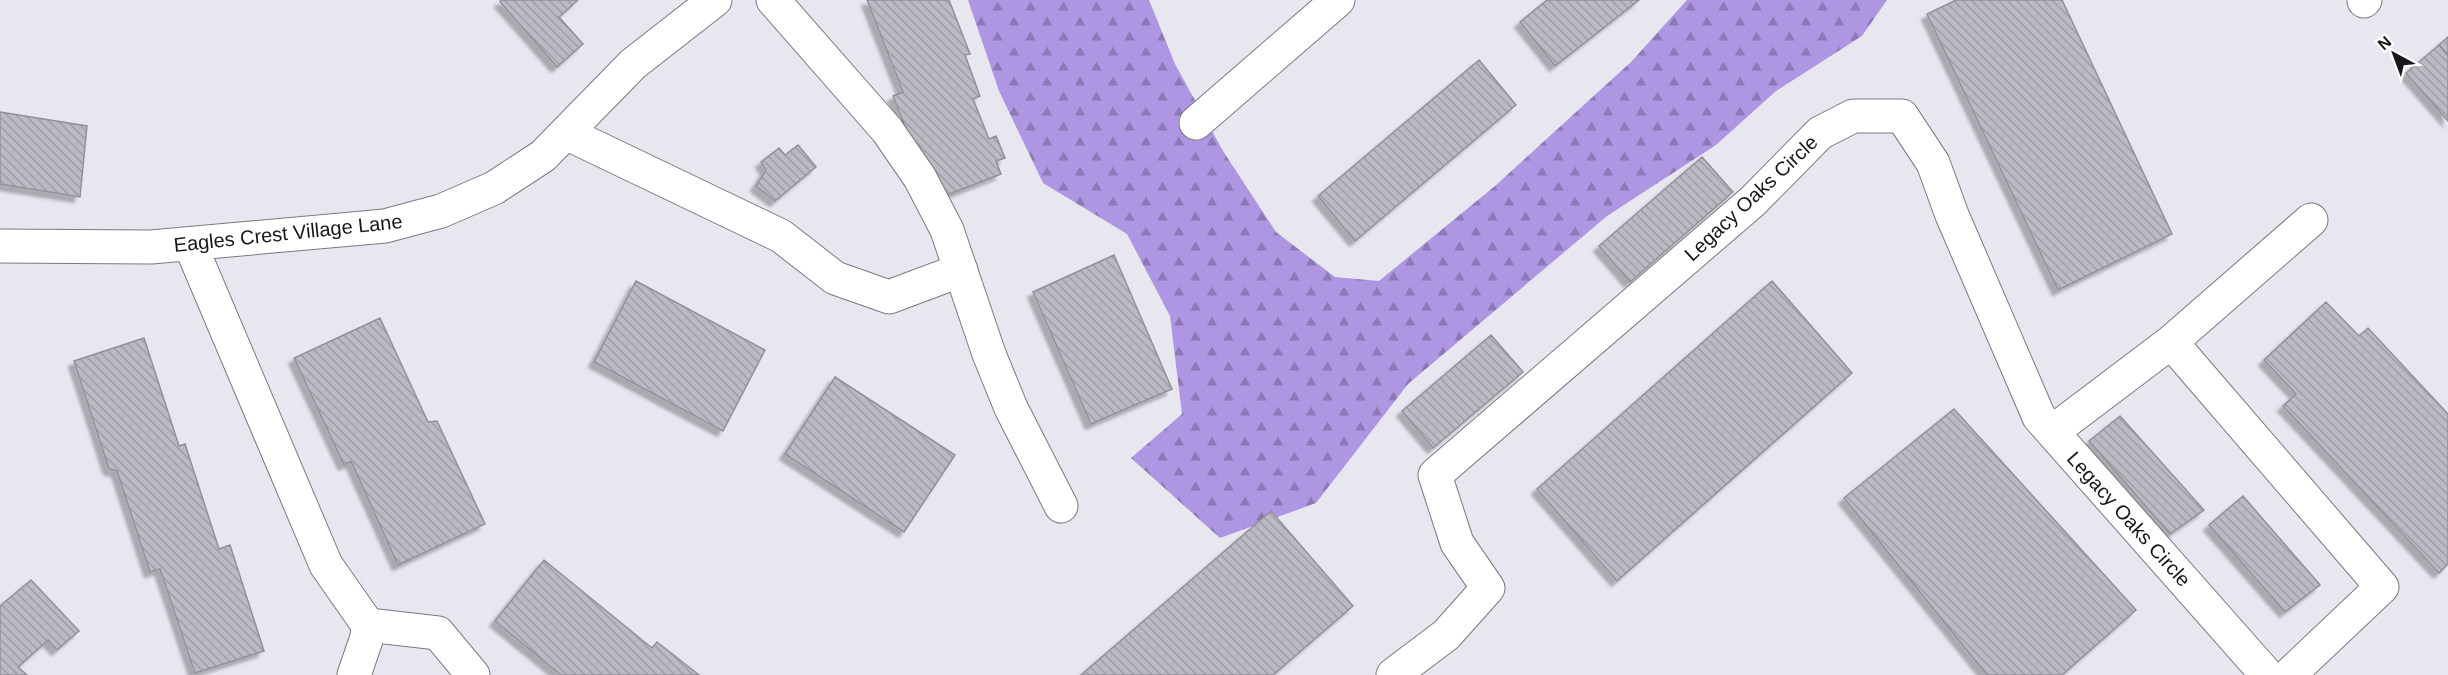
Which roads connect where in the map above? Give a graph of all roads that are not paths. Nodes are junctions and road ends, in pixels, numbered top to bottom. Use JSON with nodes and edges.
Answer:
{"nodes":[{"id":1,"x":715,"y":0,"type":"edge"},
{"id":2,"x":773,"y":0,"type":"edge"},
{"id":3,"x":1338,"y":0,"type":"edge"},
{"id":4,"x":1196,"y":123,"type":"dead end"},
{"id":5,"x":566,"y":133,"type":"junction"},
{"id":6,"x":2311,"y":220,"type":"dead end"},
{"id":7,"x":190,"y":244,"type":"junction"},
{"id":8,"x":0,"y":246,"type":"edge"},
{"id":9,"x":961,"y":270,"type":"junction"},
{"id":10,"x":2171,"y":342,"type":"junction"},
{"id":11,"x":2052,"y":432,"type":"junction"},
{"id":12,"x":1061,"y":506,"type":"dead end"},
{"id":13,"x":368,"y":625,"type":"junction"},
{"id":14,"x":354,"y":675,"type":"edge"},
{"id":15,"x":473,"y":675,"type":"edge"},
{"id":16,"x":1393,"y":675,"type":"edge"},
{"id":17,"x":2267,"y":675,"type":"edge"},
{"id":18,"x":2289,"y":675,"type":"edge"}],
"edges":[{"from":1,"to":5,"type":"street","name":"Eagles Crest Village Lane"},
{"from":2,"to":9,"type":"street"},
{"from":3,"to":4,"type":"street"},
{"from":5,"to":7,"type":"street","name":"Eagles Crest Village Lane"},
{"from":5,"to":9,"type":"street"},
{"from":6,"to":10,"type":"street"},
{"from":7,"to":8,"type":"street","name":"Eagles Crest Village Lane"},
{"from":7,"to":13,"type":"street"},
{"from":9,"to":12,"type":"street"},
{"from":10,"to":11,"type":"street"},
{"from":10,"to":18,"type":"street"},
{"from":11,"to":16,"type":"street","name":"Legacy Oaks Circle"},
{"from":11,"to":17,"type":"street","name":"Legacy Oaks Circle"},
{"from":13,"to":14,"type":"street"},
{"from":13,"to":15,"type":"street"}]}
